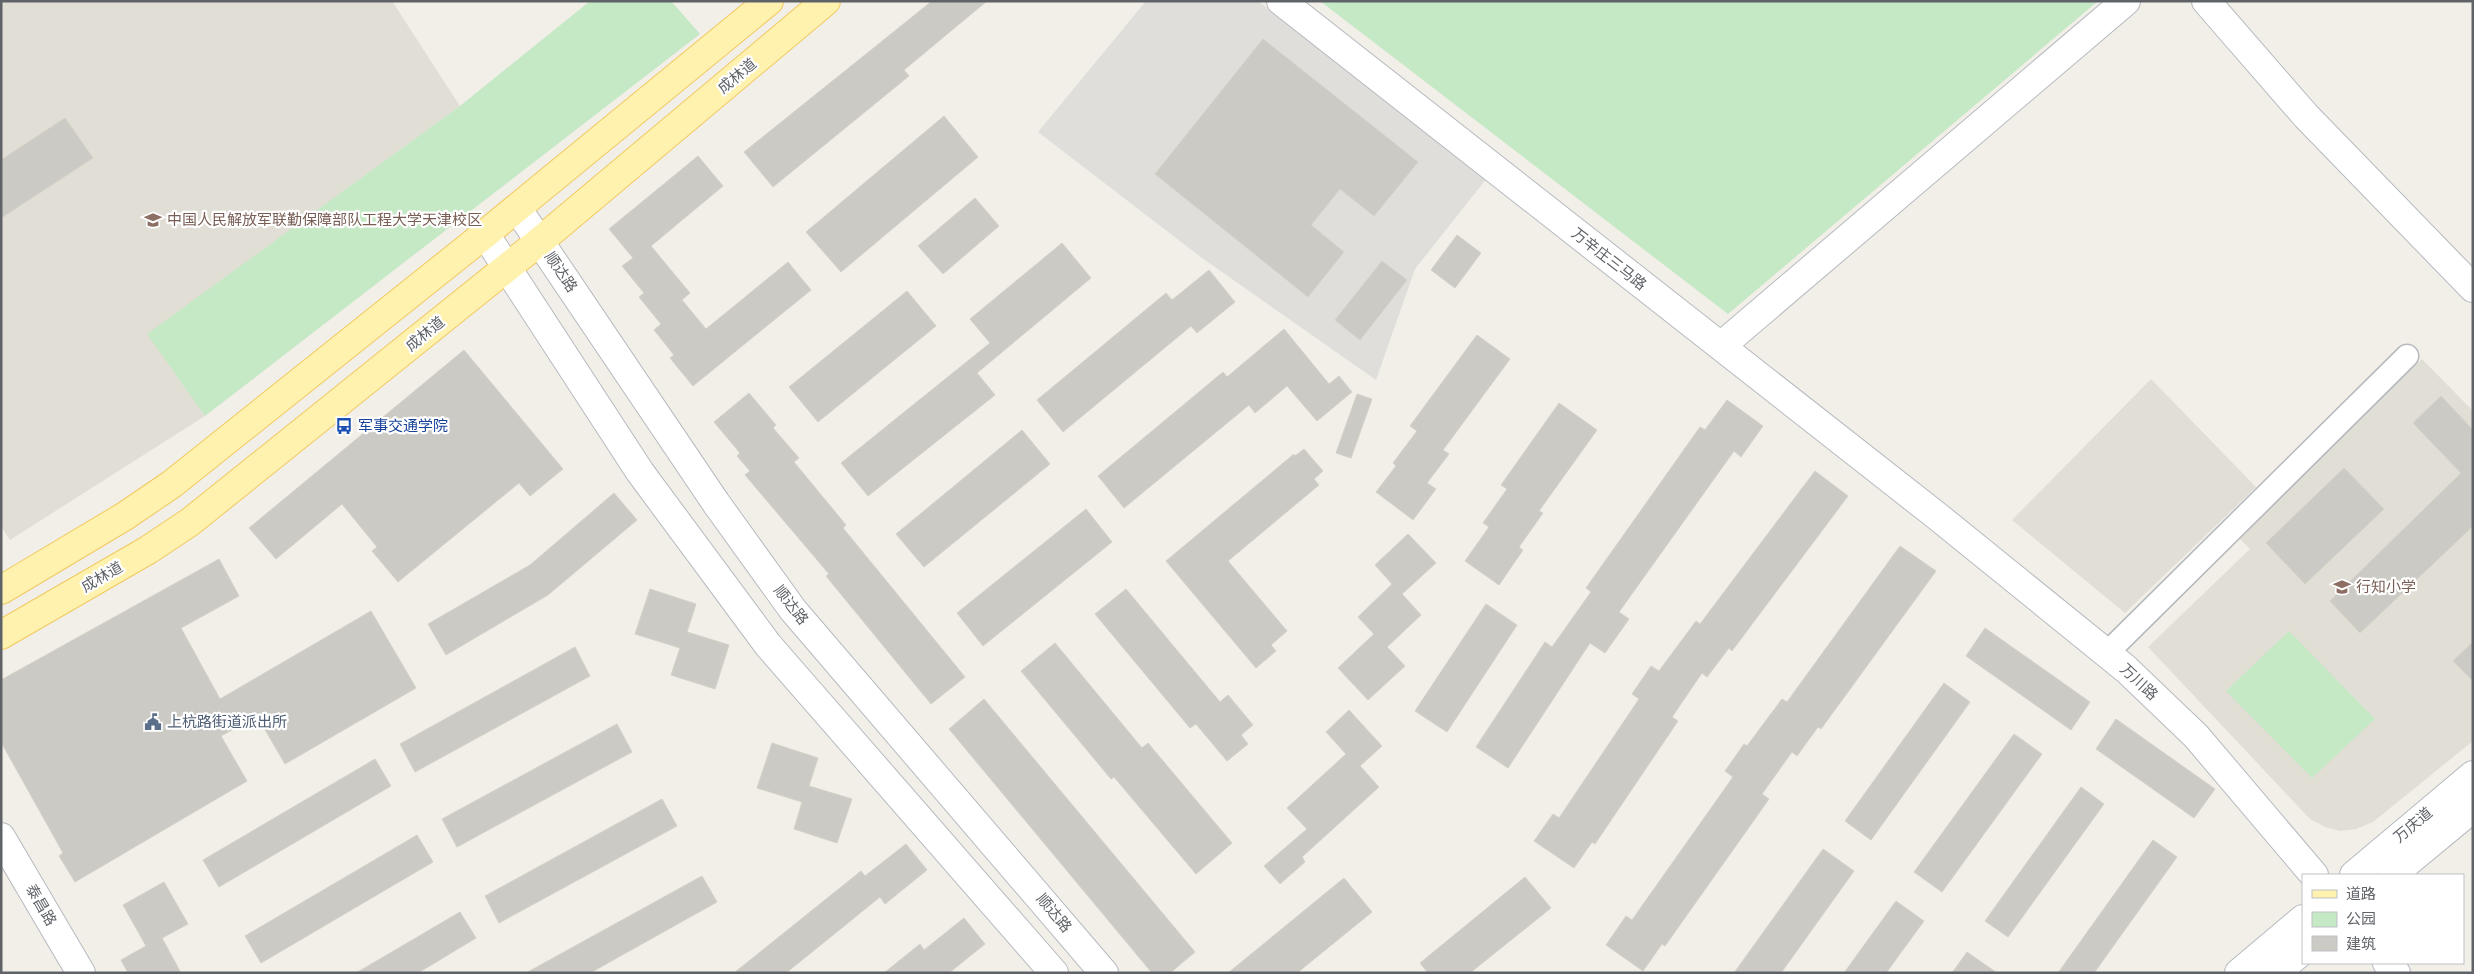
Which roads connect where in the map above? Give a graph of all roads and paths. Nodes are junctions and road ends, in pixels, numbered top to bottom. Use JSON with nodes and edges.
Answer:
{"nodes":[{"id":1,"x":769,"y":1,"type":"edge"},
{"id":2,"x":826,"y":1,"type":"edge"},
{"id":3,"x":1281,"y":1,"type":"edge"},
{"id":4,"x":2126,"y":1,"type":"edge"},
{"id":5,"x":2206,"y":1,"type":"edge"},
{"id":6,"x":517,"y":208,"type":"junction"},
{"id":7,"x":485,"y":234,"type":"junction"},
{"id":8,"x":540,"y":241,"type":"junction"},
{"id":9,"x":506,"y":268,"type":"junction"},
{"id":10,"x":2473,"y":288,"type":"edge"},
{"id":11,"x":1721,"y":346,"type":"junction"},
{"id":12,"x":2407,"y":356,"type":"dead end"},
{"id":13,"x":1937,"y":516,"type":"joint"},
{"id":14,"x":1,"y":590,"type":"edge"},
{"id":15,"x":1,"y":635,"type":"edge"},
{"id":16,"x":2106,"y":653,"type":"junction"},
{"id":17,"x":2473,"y":775,"type":"edge"},
{"id":18,"x":2473,"y":808,"type":"edge"},
{"id":19,"x":1,"y":837,"type":"edge"},
{"id":20,"x":1,"y":870,"type":"edge"},
{"id":21,"x":2313,"y":874,"type":"edge"},
{"id":22,"x":2355,"y":874,"type":"edge"},
{"id":23,"x":2393,"y":874,"type":"edge"},
{"id":24,"x":2302,"y":920,"type":"edge"},
{"id":25,"x":2302,"y":951,"type":"edge"},
{"id":26,"x":63,"y":973,"type":"edge"},
{"id":27,"x":81,"y":973,"type":"edge"},
{"id":28,"x":1054,"y":973,"type":"edge"},
{"id":29,"x":1104,"y":973,"type":"edge"},
{"id":30,"x":2239,"y":973,"type":"edge"},
{"id":31,"x":2276,"y":973,"type":"edge"}],
"edges":[{"from":1,"to":6,"type":"main road"},
{"from":2,"to":8,"type":"main road","name":"成林道"},
{"from":3,"to":11,"type":"street","name":"万辛庄三马路"},
{"from":4,"to":11,"type":"street"},
{"from":5,"to":10,"type":"street"},
{"from":6,"to":7,"type":"main road"},
{"from":6,"to":8,"type":"street","name":"顺达路"},
{"from":7,"to":9,"type":"street"},
{"from":7,"to":14,"type":"main road"},
{"from":8,"to":9,"type":"main road","name":"成林道"},
{"from":8,"to":29,"type":"street","name":"顺达路"},
{"from":9,"to":15,"type":"main road","name":"成林道"},
{"from":9,"to":28,"type":"street"},
{"from":11,"to":13,"type":"street","name":"万辛庄三马路"},
{"from":12,"to":16,"type":"street"},
{"from":13,"to":16,"type":"street","name":"万川路"},
{"from":16,"to":21,"type":"street","name":"万川路"},
{"from":17,"to":22,"type":"street","name":"万庆道"},
{"from":18,"to":23,"type":"street","name":"万庆道"},
{"from":19,"to":27,"type":"street","name":"泰昌路"},
{"from":20,"to":26,"type":"street","name":"泰昌路"},
{"from":24,"to":30,"type":"street"},
{"from":25,"to":31,"type":"street"}]}
